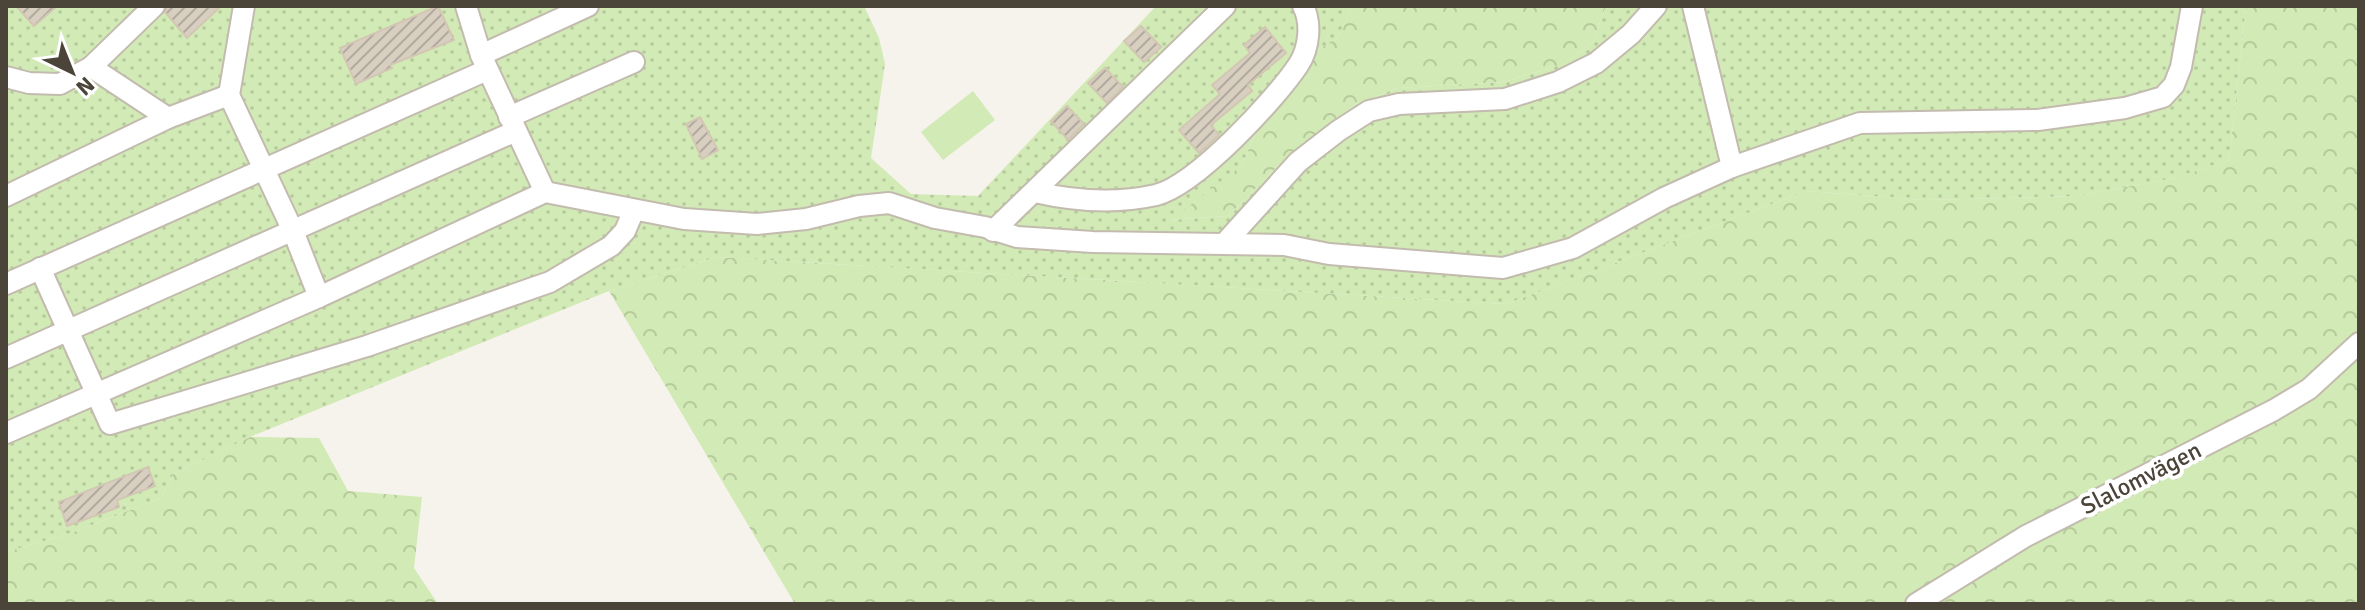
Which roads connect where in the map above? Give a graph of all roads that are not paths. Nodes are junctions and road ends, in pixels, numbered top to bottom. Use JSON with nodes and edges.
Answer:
{"nodes":[{"id":1,"x":154,"y":6,"type":"edge"},
{"id":2,"x":244,"y":6,"type":"edge"},
{"id":3,"x":466,"y":6,"type":"edge"},
{"id":4,"x":588,"y":6,"type":"edge"},
{"id":5,"x":1225,"y":6,"type":"edge"},
{"id":6,"x":1303,"y":6,"type":"edge"},
{"id":7,"x":1656,"y":6,"type":"edge"},
{"id":8,"x":1693,"y":6,"type":"edge"},
{"id":9,"x":2192,"y":6,"type":"edge"},
{"id":10,"x":484,"y":62,"type":"junction"},
{"id":11,"x":634,"y":62,"type":"dead end"},
{"id":12,"x":91,"y":67,"type":"junction"},
{"id":13,"x":6,"y":77,"type":"edge"},
{"id":14,"x":229,"y":95,"type":"junction"},
{"id":15,"x":168,"y":118,"type":"junction"},
{"id":16,"x":512,"y":124,"type":"junction"},
{"id":17,"x":1732,"y":167,"type":"junction"},
{"id":18,"x":261,"y":168,"type":"junction"},
{"id":19,"x":545,"y":192,"type":"junction"},
{"id":20,"x":1035,"y":192,"type":"junction"},
{"id":21,"x":6,"y":196,"type":"edge"},
{"id":22,"x":634,"y":210,"type":"junction"},
{"id":23,"x":293,"y":231,"type":"junction"},
{"id":24,"x":993,"y":231,"type":"junction"},
{"id":25,"x":1224,"y":244,"type":"junction"},
{"id":26,"x":40,"y":268,"type":"junction"},
{"id":27,"x":6,"y":284,"type":"edge"},
{"id":28,"x":319,"y":297,"type":"junction"},
{"id":29,"x":68,"y":331,"type":"junction"},
{"id":30,"x":2359,"y":343,"type":"edge"},
{"id":31,"x":6,"y":358,"type":"edge"},
{"id":32,"x":96,"y":393,"type":"junction"},
{"id":33,"x":6,"y":433,"type":"edge"},
{"id":34,"x":1916,"y":604,"type":"edge"}],
"edges":[{"from":1,"to":12,"type":"street"},
{"from":2,"to":14,"type":"street"},
{"from":3,"to":10,"type":"street"},
{"from":4,"to":10,"type":"street"},
{"from":5,"to":20,"type":"street"},
{"from":6,"to":20,"type":"street"},
{"from":7,"to":25,"type":"street"},
{"from":8,"to":17,"type":"street"},
{"from":9,"to":17,"type":"street"},
{"from":10,"to":16,"type":"street"},
{"from":10,"to":18,"type":"street"},
{"from":11,"to":16,"type":"street"},
{"from":12,"to":13,"type":"street"},
{"from":12,"to":15,"type":"street"},
{"from":14,"to":15,"type":"street"},
{"from":14,"to":18,"type":"street"},
{"from":15,"to":21,"type":"street"},
{"from":16,"to":19,"type":"street"},
{"from":16,"to":23,"type":"street"},
{"from":17,"to":25,"type":"street"},
{"from":18,"to":23,"type":"street"},
{"from":18,"to":26,"type":"street"},
{"from":19,"to":22,"type":"street"},
{"from":19,"to":28,"type":"street"},
{"from":20,"to":24,"type":"street"},
{"from":22,"to":24,"type":"street"},
{"from":22,"to":32,"type":"street"},
{"from":23,"to":28,"type":"street"},
{"from":23,"to":29,"type":"street"},
{"from":24,"to":25,"type":"street"},
{"from":26,"to":27,"type":"street"},
{"from":26,"to":29,"type":"street"},
{"from":28,"to":32,"type":"street"},
{"from":29,"to":31,"type":"street"},
{"from":29,"to":32,"type":"street"},
{"from":30,"to":34,"type":"street","name":"Slalomvägen"},
{"from":32,"to":33,"type":"street"}]}
